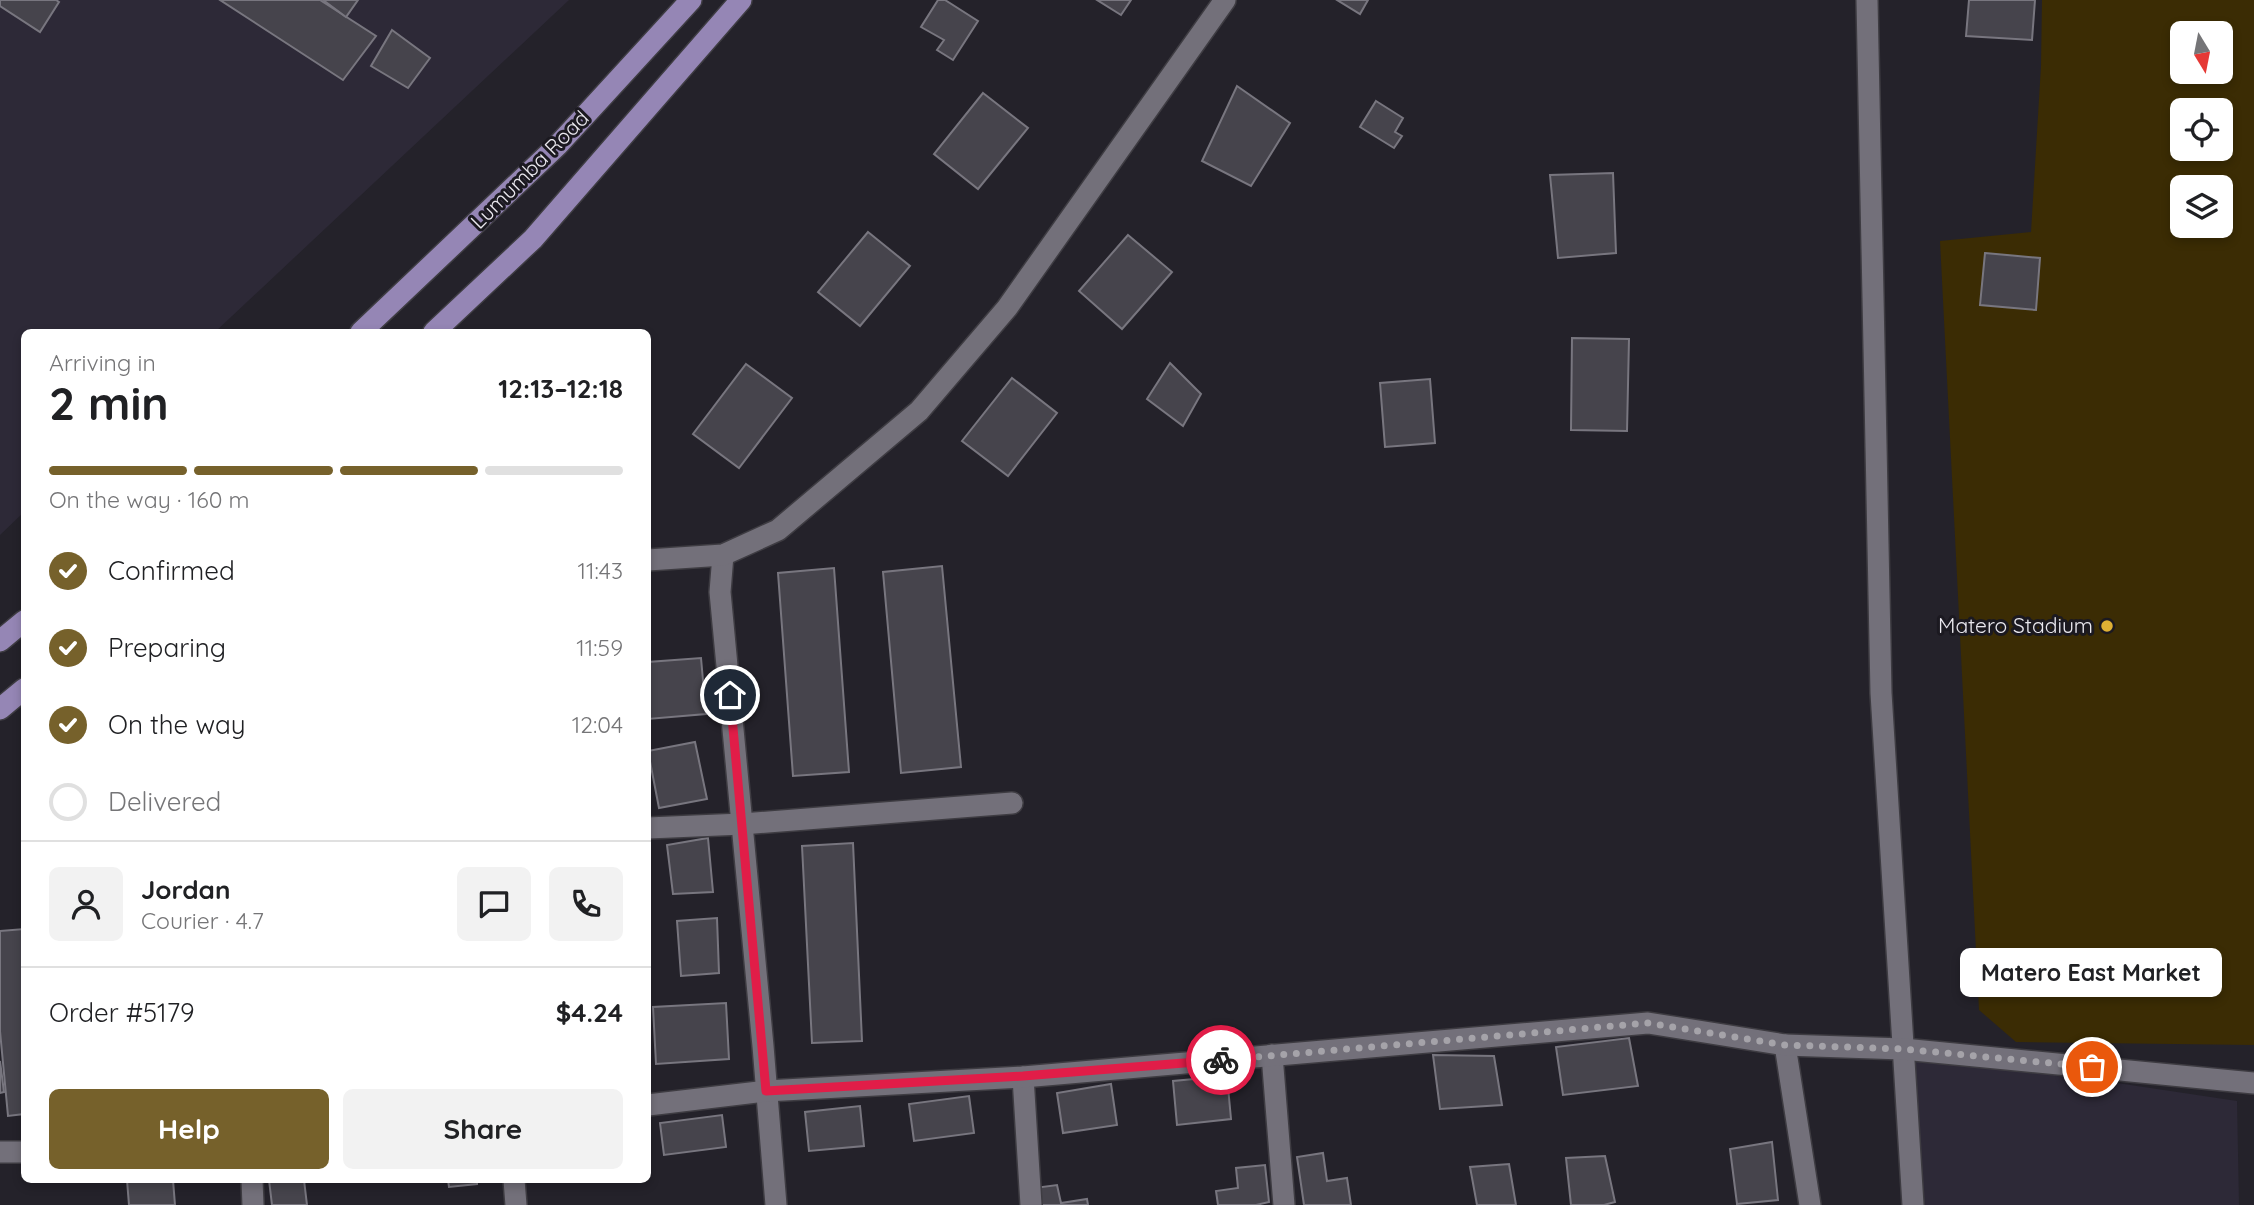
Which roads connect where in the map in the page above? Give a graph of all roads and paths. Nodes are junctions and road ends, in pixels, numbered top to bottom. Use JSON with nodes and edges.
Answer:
{"nodes":[{"id":1,"x":691,"y":0,"type":"edge"},
{"id":2,"x":741,"y":0,"type":"edge"},
{"id":3,"x":1225,"y":0,"type":"edge"},
{"id":4,"x":1867,"y":0,"type":"edge"},
{"id":5,"x":364,"y":329,"type":"edge"},
{"id":6,"x":436,"y":329,"type":"edge"},
{"id":7,"x":723,"y":555,"type":"junction"},
{"id":8,"x":651,"y":560,"type":"edge"},
{"id":9,"x":21,"y":624,"type":"edge"},
{"id":10,"x":0,"y":641,"type":"edge"},
{"id":11,"x":21,"y":692,"type":"edge"},
{"id":12,"x":0,"y":709,"type":"edge"},
{"id":13,"x":1012,"y":803,"type":"dead end"},
{"id":14,"x":742,"y":824,"type":"junction"},
{"id":15,"x":651,"y":828,"type":"edge"},
{"id":16,"x":1785,"y":1045,"type":"junction"},
{"id":17,"x":1903,"y":1049,"type":"junction"},
{"id":18,"x":1272,"y":1055,"type":"junction"},
{"id":19,"x":1023,"y":1076,"type":"junction"},
{"id":20,"x":2254,"y":1083,"type":"edge"},
{"id":21,"x":766,"y":1091,"type":"junction"},
{"id":22,"x":651,"y":1105,"type":"edge"},
{"id":23,"x":21,"y":1152,"type":"edge"},
{"id":24,"x":0,"y":1153,"type":"edge"},
{"id":25,"x":252,"y":1183,"type":"edge"},
{"id":26,"x":514,"y":1183,"type":"edge"},
{"id":27,"x":253,"y":1205,"type":"edge"},
{"id":28,"x":516,"y":1205,"type":"edge"},
{"id":29,"x":776,"y":1205,"type":"edge"},
{"id":30,"x":1031,"y":1205,"type":"edge"},
{"id":31,"x":1284,"y":1205,"type":"edge"},
{"id":32,"x":1810,"y":1205,"type":"edge"},
{"id":33,"x":1913,"y":1205,"type":"edge"}],
"edges":[{"from":1,"to":5,"type":"main road","name":"Lumumba Road"},
{"from":2,"to":6,"type":"main road","name":"Lumumba Road"},
{"from":3,"to":7,"type":"street"},
{"from":4,"to":17,"type":"street"},
{"from":7,"to":8,"type":"street"},
{"from":7,"to":14,"type":"street"},
{"from":9,"to":10,"type":"main road"},
{"from":11,"to":12,"type":"main road"},
{"from":13,"to":14,"type":"street"},
{"from":14,"to":15,"type":"street"},
{"from":14,"to":21,"type":"street"},
{"from":16,"to":17,"type":"street"},
{"from":16,"to":18,"type":"street"},
{"from":16,"to":32,"type":"street"},
{"from":17,"to":20,"type":"street"},
{"from":17,"to":33,"type":"street"},
{"from":18,"to":19,"type":"street"},
{"from":18,"to":31,"type":"street"},
{"from":19,"to":21,"type":"street"},
{"from":19,"to":30,"type":"street"},
{"from":21,"to":22,"type":"street"},
{"from":21,"to":29,"type":"street"},
{"from":23,"to":24,"type":"street"},
{"from":25,"to":27,"type":"street"},
{"from":26,"to":28,"type":"street"}]}
